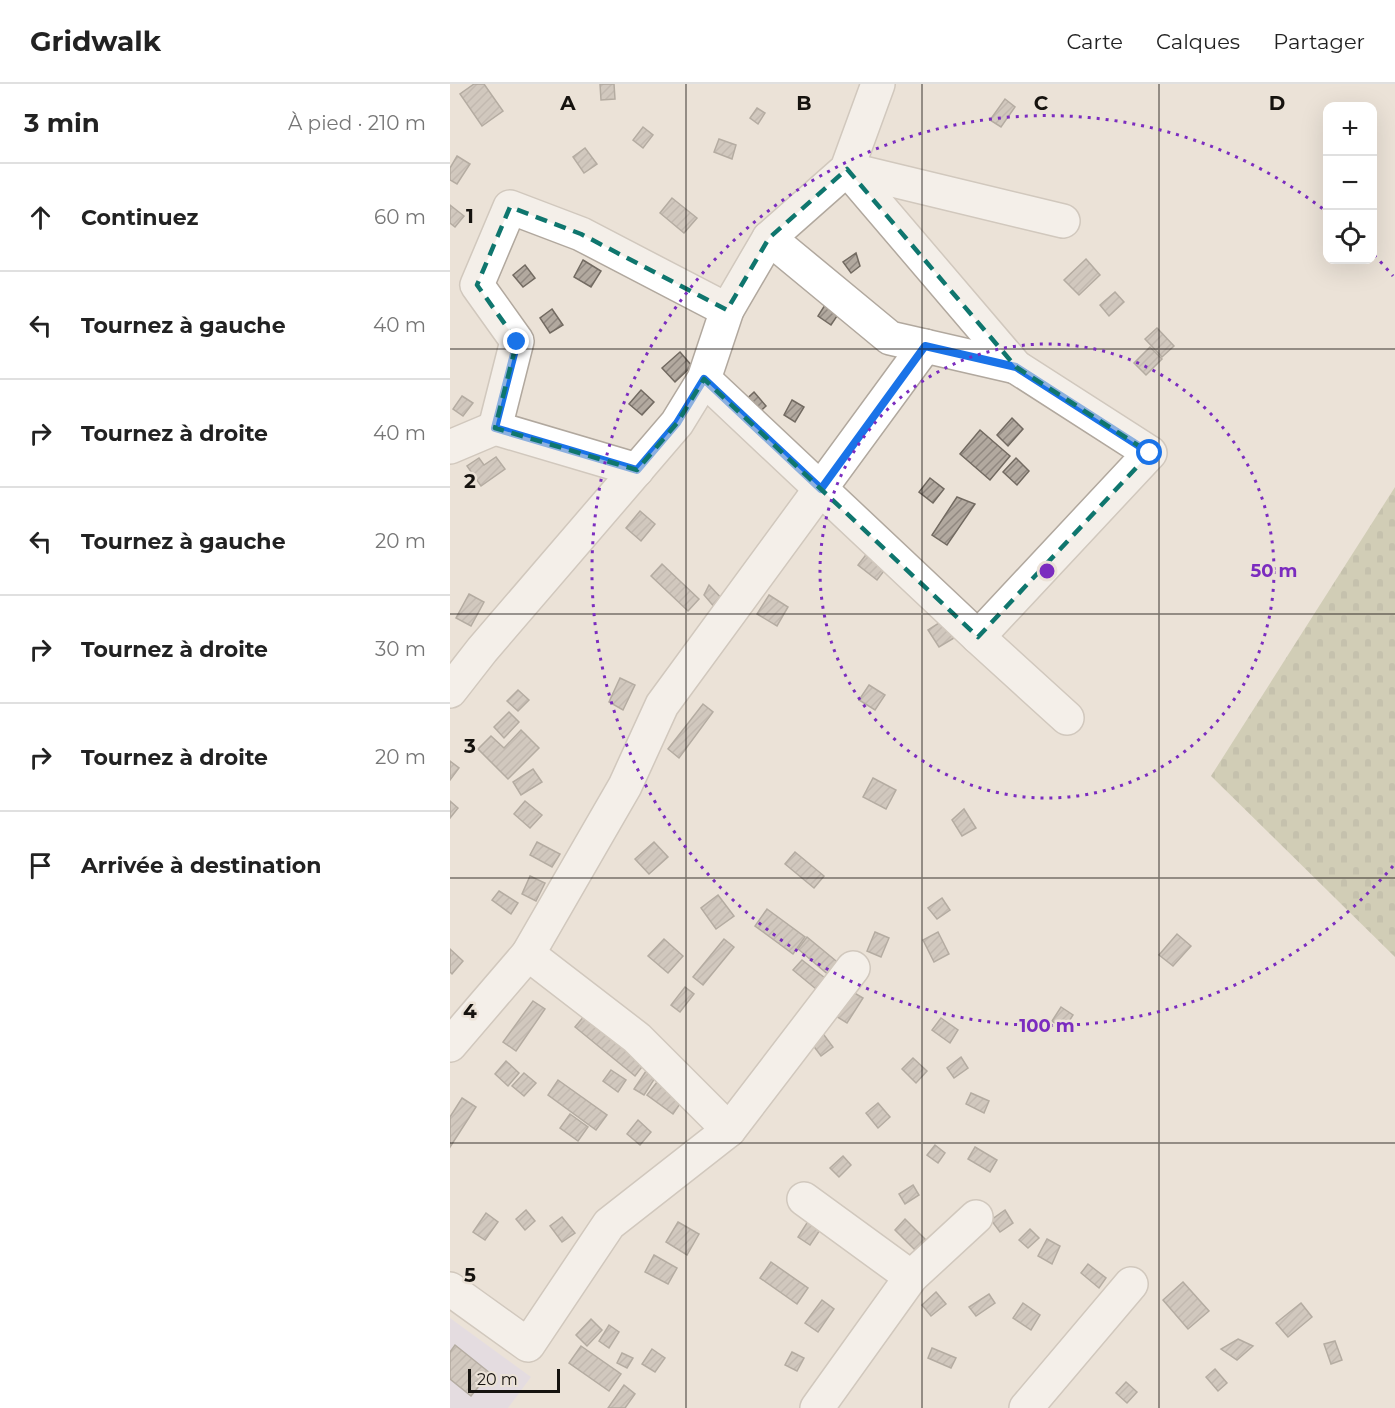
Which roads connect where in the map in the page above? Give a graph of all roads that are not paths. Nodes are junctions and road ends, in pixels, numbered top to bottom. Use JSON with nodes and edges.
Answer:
{"nodes":[{"id":1,"x":878,"y":84,"type":"edge"},
{"id":2,"x":847,"y":169,"type":"junction"},
{"id":3,"x":1063,"y":221,"type":"dead end"},
{"id":4,"x":769,"y":238,"type":"junction"},
{"id":5,"x":727,"y":310,"type":"junction"},
{"id":6,"x":925,"y":346,"type":"junction"},
{"id":7,"x":1016,"y":367,"type":"junction"},
{"id":8,"x":704,"y":379,"type":"junction"},
{"id":9,"x":495,"y":428,"type":"junction"},
{"id":10,"x":450,"y":447,"type":"edge"},
{"id":11,"x":637,"y":470,"type":"junction"},
{"id":12,"x":821,"y":489,"type":"junction"},
{"id":13,"x":978,"y":637,"type":"junction"},
{"id":14,"x":450,"y":691,"type":"edge"},
{"id":15,"x":1067,"y":718,"type":"dead end"},
{"id":16,"x":528,"y":954,"type":"junction"},
{"id":17,"x":853,"y":968,"type":"dead end"},
{"id":18,"x":450,"y":1045,"type":"edge"},
{"id":19,"x":729,"y":1130,"type":"junction"},
{"id":20,"x":804,"y":1199,"type":"dead end"},
{"id":21,"x":976,"y":1217,"type":"dead end"},
{"id":22,"x":911,"y":1277,"type":"junction"},
{"id":23,"x":1131,"y":1284,"type":"dead end"},
{"id":24,"x":450,"y":1289,"type":"edge"},
{"id":25,"x":827,"y":1405,"type":"edge"},
{"id":26,"x":1026,"y":1408,"type":"edge"}],
"edges":[{"from":1,"to":2,"type":"street"},
{"from":2,"to":3,"type":"street"},
{"from":2,"to":4,"type":"street"},
{"from":2,"to":7,"type":"street"},
{"from":4,"to":5,"type":"street"},
{"from":4,"to":6,"type":"street"},
{"from":5,"to":8,"type":"street"},
{"from":5,"to":9,"type":"street"},
{"from":6,"to":7,"type":"street"},
{"from":6,"to":12,"type":"street"},
{"from":7,"to":13,"type":"street"},
{"from":8,"to":11,"type":"street"},
{"from":8,"to":12,"type":"street"},
{"from":9,"to":10,"type":"street"},
{"from":9,"to":11,"type":"street"},
{"from":11,"to":14,"type":"street"},
{"from":12,"to":13,"type":"street"},
{"from":12,"to":16,"type":"street"},
{"from":13,"to":15,"type":"street"},
{"from":16,"to":18,"type":"street"},
{"from":16,"to":19,"type":"street"},
{"from":17,"to":19,"type":"street"},
{"from":19,"to":24,"type":"street"},
{"from":20,"to":22,"type":"street"},
{"from":21,"to":22,"type":"street"},
{"from":22,"to":25,"type":"street"},
{"from":23,"to":26,"type":"street"}]}
